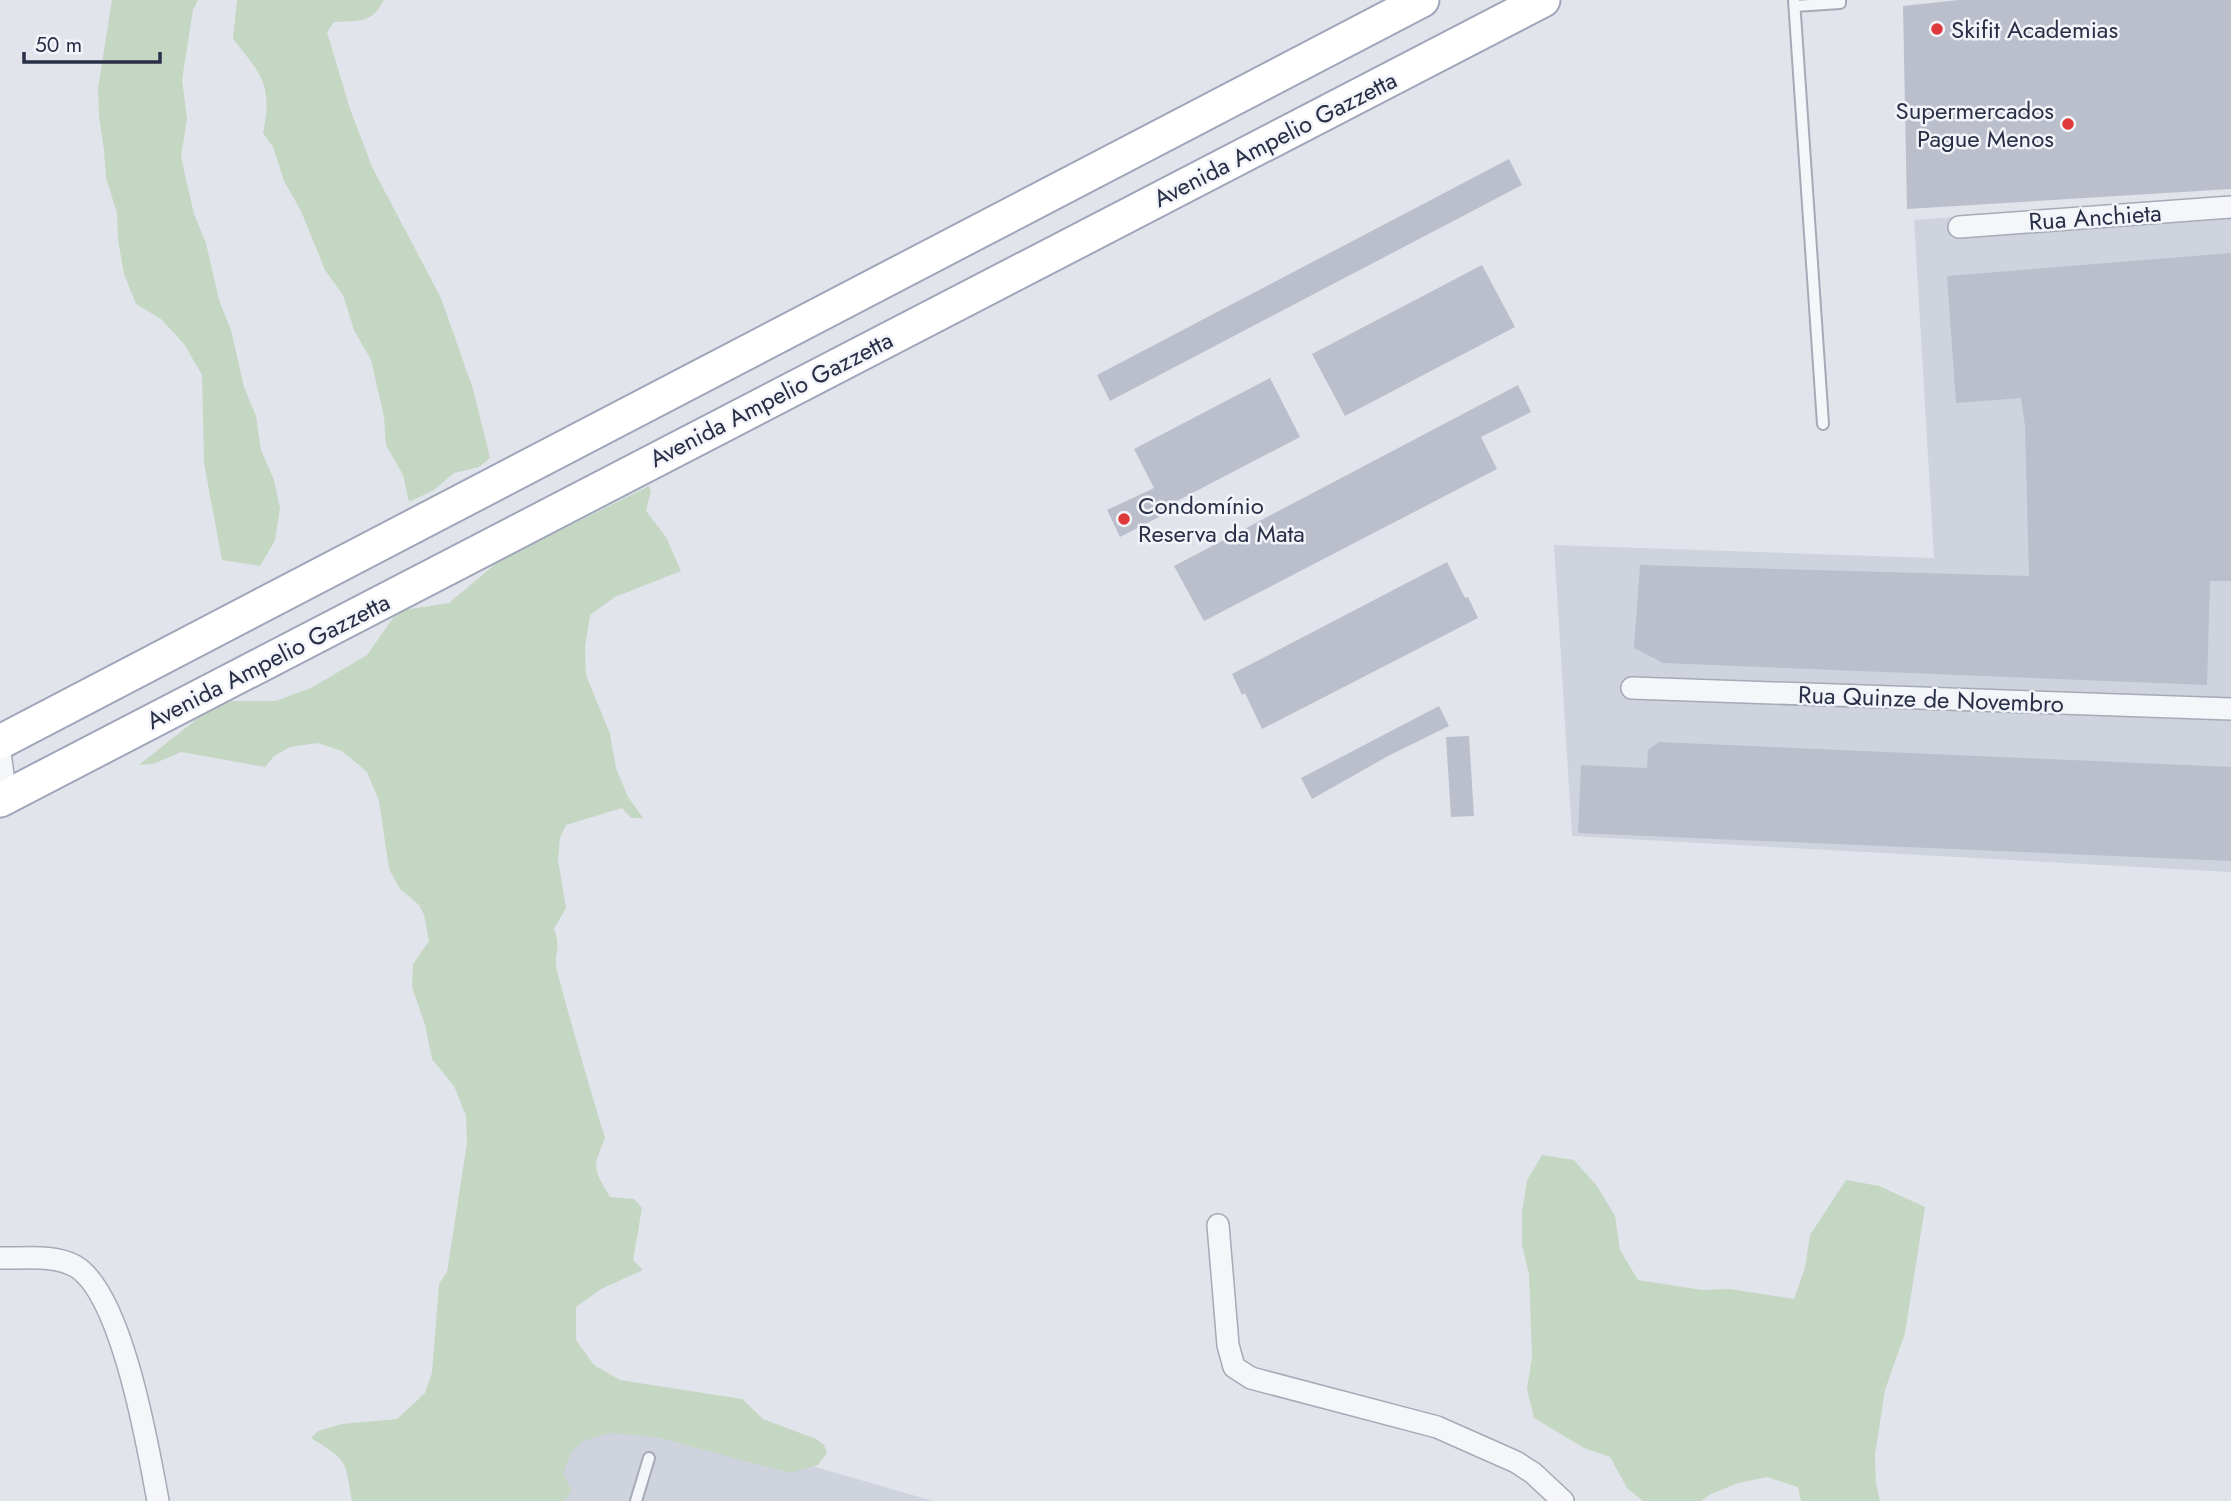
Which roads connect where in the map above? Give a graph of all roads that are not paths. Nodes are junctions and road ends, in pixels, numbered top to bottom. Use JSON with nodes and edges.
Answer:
{"nodes":[{"id":1,"x":1422,"y":0,"type":"edge"},
{"id":2,"x":1543,"y":0,"type":"edge"},
{"id":3,"x":1840,"y":0,"type":"edge"},
{"id":4,"x":1794,"y":3,"type":"edge"},
{"id":5,"x":1155,"y":141,"type":"junction"},
{"id":6,"x":1173,"y":191,"type":"junction"},
{"id":7,"x":2231,"y":207,"type":"edge"},
{"id":8,"x":1959,"y":227,"type":"dead end"},
{"id":9,"x":1823,"y":424,"type":"dead end"},
{"id":10,"x":1632,"y":688,"type":"dead end"},
{"id":11,"x":2231,"y":709,"type":"edge"},
{"id":12,"x":0,"y":742,"type":"edge"},
{"id":13,"x":0,"y":753,"type":"edge"},
{"id":14,"x":3,"y":798,"type":"edge"},
{"id":15,"x":1218,"y":1225,"type":"dead end"},
{"id":16,"x":0,"y":1258,"type":"edge"},
{"id":17,"x":649,"y":1458,"type":"dead end"},
{"id":18,"x":158,"y":1501,"type":"edge"},
{"id":19,"x":636,"y":1501,"type":"edge"},
{"id":20,"x":1563,"y":1501,"type":"edge"}],
"edges":[{"from":1,"to":5,"type":"main road"},
{"from":2,"to":6,"type":"main road","name":"Avenida Ampelio Gazzetta"},
{"from":3,"to":4,"type":"lane"},
{"from":4,"to":9,"type":"lane"},
{"from":5,"to":6,"type":"main road"},
{"from":5,"to":12,"type":"main road"},
{"from":6,"to":14,"type":"main road","name":"Avenida Ampelio Gazzetta"},
{"from":7,"to":8,"type":"street","name":"Rua Anchieta"},
{"from":10,"to":11,"type":"street","name":"Rua Quinze de Novembro"},
{"from":13,"to":14,"type":"street"},
{"from":15,"to":20,"type":"street"},
{"from":16,"to":18,"type":"street"},
{"from":17,"to":19,"type":"lane"}]}
